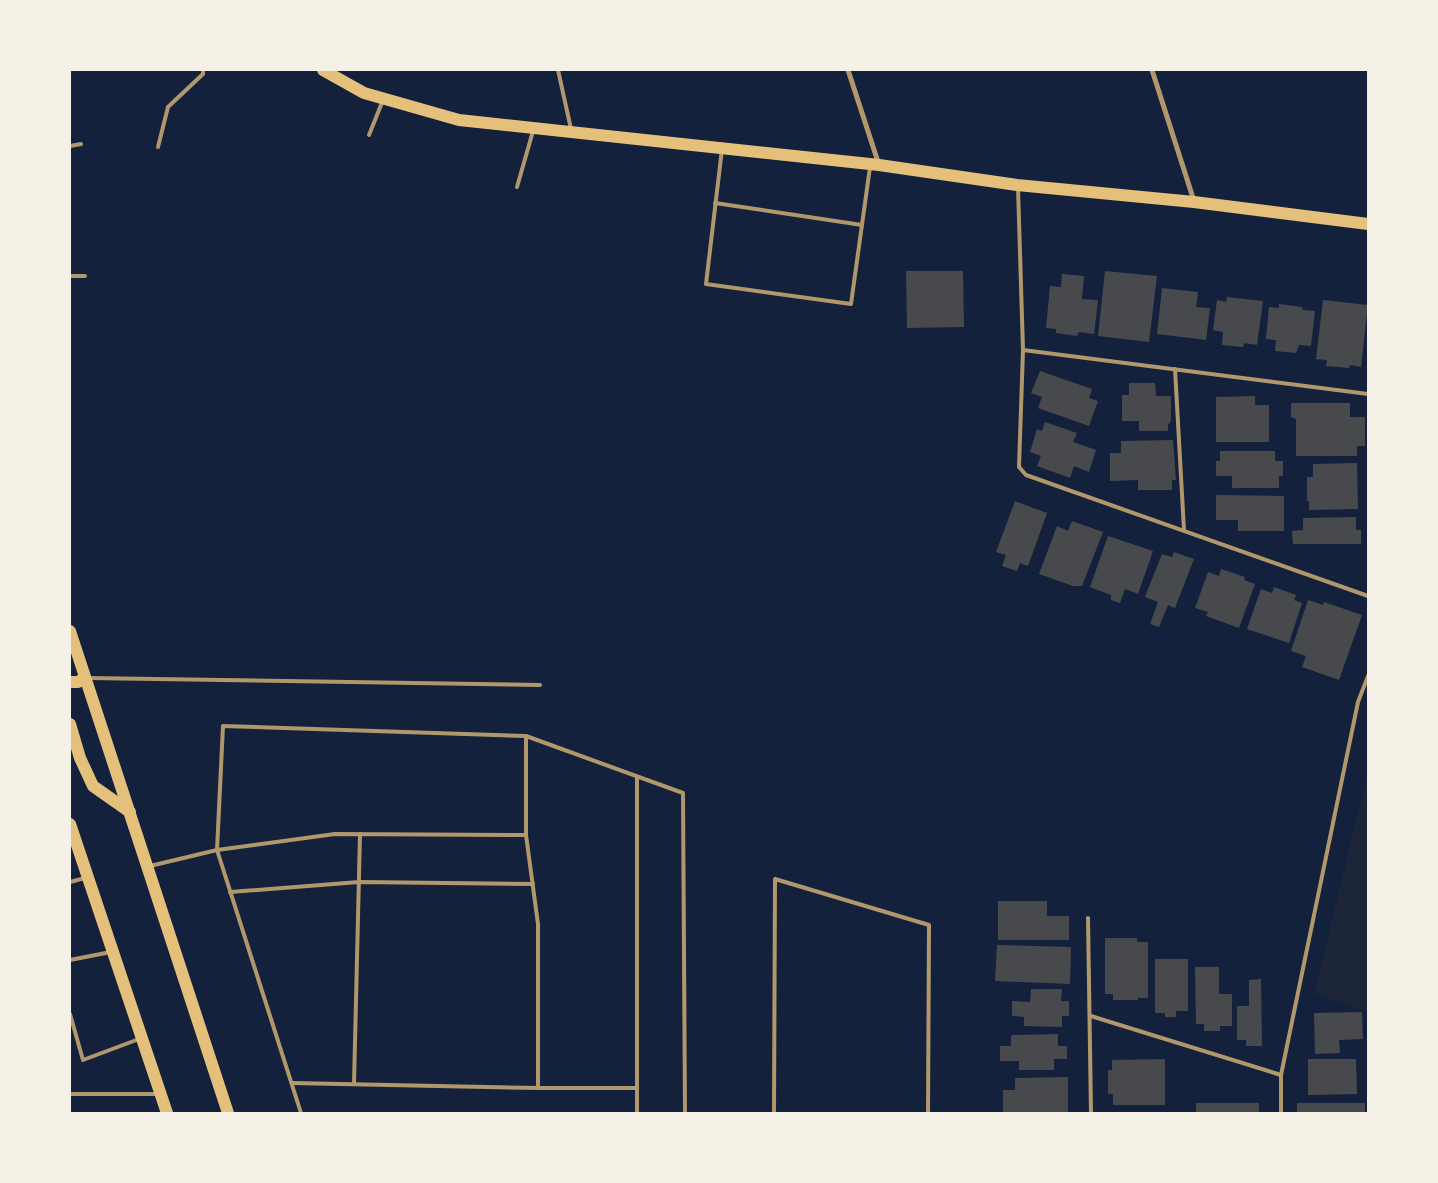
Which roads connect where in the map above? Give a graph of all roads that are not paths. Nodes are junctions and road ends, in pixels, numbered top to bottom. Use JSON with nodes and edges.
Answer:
{"nodes":[{"id":1,"x":203,"y":70,"type":"edge"},
{"id":2,"x":323,"y":70,"type":"edge"},
{"id":3,"x":558,"y":70,"type":"edge"},
{"id":4,"x":848,"y":70,"type":"edge"},
{"id":5,"x":1152,"y":70,"type":"edge"},
{"id":6,"x":384,"y":98,"type":"junction"},
{"id":7,"x":534,"y":128,"type":"junction"},
{"id":8,"x":571,"y":132,"type":"junction"},
{"id":9,"x":368,"y":135,"type":"dead end"},
{"id":10,"x":81,"y":144,"type":"dead end"},
{"id":11,"x":70,"y":146,"type":"edge"},
{"id":12,"x":158,"y":148,"type":"dead end"},
{"id":13,"x":722,"y":148,"type":"junction"},
{"id":14,"x":874,"y":165,"type":"junction"},
{"id":15,"x":1017,"y":184,"type":"junction"},
{"id":16,"x":517,"y":187,"type":"dead end"},
{"id":17,"x":1194,"y":202,"type":"junction"},
{"id":18,"x":715,"y":204,"type":"junction"},
{"id":19,"x":1368,"y":224,"type":"edge"},
{"id":20,"x":862,"y":225,"type":"junction"},
{"id":21,"x":70,"y":276,"type":"edge"},
{"id":22,"x":85,"y":276,"type":"dead end"},
{"id":23,"x":1023,"y":350,"type":"junction"},
{"id":24,"x":1175,"y":369,"type":"junction"},
{"id":25,"x":1368,"y":394,"type":"edge"},
{"id":26,"x":1184,"y":530,"type":"junction"},
{"id":27,"x":1368,"y":596,"type":"edge"},
{"id":28,"x":70,"y":631,"type":"edge"},
{"id":29,"x":1368,"y":676,"type":"edge"},
{"id":30,"x":85,"y":678,"type":"junction"},
{"id":31,"x":70,"y":682,"type":"edge"},
{"id":32,"x":540,"y":685,"type":"dead end"},
{"id":33,"x":70,"y":724,"type":"edge"},
{"id":34,"x":526,"y":736,"type":"junction"},
{"id":35,"x":638,"y":777,"type":"junction"},
{"id":36,"x":130,"y":812,"type":"junction"},
{"id":37,"x":70,"y":824,"type":"edge"},
{"id":38,"x":360,"y":834,"type":"junction"},
{"id":39,"x":526,"y":835,"type":"junction"},
{"id":40,"x":217,"y":850,"type":"junction"},
{"id":41,"x":147,"y":866,"type":"junction"},
{"id":42,"x":88,"y":877,"type":"junction"},
{"id":43,"x":70,"y":882,"type":"edge"},
{"id":44,"x":359,"y":882,"type":"junction"},
{"id":45,"x":533,"y":884,"type":"junction"},
{"id":46,"x":230,"y":892,"type":"junction"},
{"id":47,"x":1088,"y":918,"type":"dead end"},
{"id":48,"x":113,"y":952,"type":"junction"},
{"id":49,"x":70,"y":960,"type":"edge"},
{"id":50,"x":70,"y":1014,"type":"edge"},
{"id":51,"x":1090,"y":1016,"type":"junction"},
{"id":52,"x":142,"y":1038,"type":"junction"},
{"id":53,"x":1281,"y":1075,"type":"junction"},
{"id":54,"x":292,"y":1083,"type":"junction"},
{"id":55,"x":354,"y":1084,"type":"junction"},
{"id":56,"x":538,"y":1088,"type":"junction"},
{"id":57,"x":638,"y":1088,"type":"junction"},
{"id":58,"x":70,"y":1094,"type":"edge"},
{"id":59,"x":160,"y":1094,"type":"junction"},
{"id":60,"x":167,"y":1113,"type":"edge"},
{"id":61,"x":228,"y":1113,"type":"edge"},
{"id":62,"x":302,"y":1113,"type":"edge"},
{"id":63,"x":638,"y":1113,"type":"edge"},
{"id":64,"x":686,"y":1113,"type":"edge"},
{"id":65,"x":774,"y":1113,"type":"edge"},
{"id":66,"x":928,"y":1113,"type":"edge"},
{"id":67,"x":1090,"y":1113,"type":"edge"},
{"id":68,"x":1281,"y":1113,"type":"edge"}],
"edges":[{"from":1,"to":12,"type":"lane"},
{"from":2,"to":6,"type":"main road"},
{"from":3,"to":8,"type":"lane"},
{"from":4,"to":14,"type":"street"},
{"from":5,"to":17,"type":"street"},
{"from":6,"to":7,"type":"main road"},
{"from":6,"to":9,"type":"lane"},
{"from":7,"to":8,"type":"main road"},
{"from":7,"to":16,"type":"lane"},
{"from":8,"to":13,"type":"main road"},
{"from":10,"to":11,"type":"lane"},
{"from":13,"to":14,"type":"main road"},
{"from":13,"to":18,"type":"lane"},
{"from":14,"to":15,"type":"main road"},
{"from":14,"to":20,"type":"lane"},
{"from":15,"to":17,"type":"main road"},
{"from":15,"to":23,"type":"lane"},
{"from":17,"to":19,"type":"main road"},
{"from":18,"to":20,"type":"lane"},
{"from":18,"to":20,"type":"lane"},
{"from":21,"to":22,"type":"lane"},
{"from":23,"to":24,"type":"lane"},
{"from":23,"to":26,"type":"lane"},
{"from":24,"to":25,"type":"lane"},
{"from":24,"to":26,"type":"lane"},
{"from":26,"to":27,"type":"lane"},
{"from":28,"to":30,"type":"main road"},
{"from":29,"to":53,"type":"lane"},
{"from":30,"to":31,"type":"main road"},
{"from":30,"to":32,"type":"lane"},
{"from":30,"to":36,"type":"main road"},
{"from":33,"to":36,"type":"main road"},
{"from":34,"to":35,"type":"lane"},
{"from":34,"to":39,"type":"lane"},
{"from":34,"to":40,"type":"lane"},
{"from":35,"to":57,"type":"lane"},
{"from":35,"to":64,"type":"lane"},
{"from":36,"to":41,"type":"main road"},
{"from":37,"to":42,"type":"main road"},
{"from":38,"to":39,"type":"lane"},
{"from":38,"to":40,"type":"lane"},
{"from":38,"to":44,"type":"lane"},
{"from":39,"to":45,"type":"lane"},
{"from":40,"to":41,"type":"lane"},
{"from":40,"to":46,"type":"lane"},
{"from":41,"to":61,"type":"main road"},
{"from":42,"to":43,"type":"lane"},
{"from":42,"to":48,"type":"main road"},
{"from":44,"to":45,"type":"lane"},
{"from":44,"to":46,"type":"lane"},
{"from":44,"to":55,"type":"lane"},
{"from":45,"to":56,"type":"lane"},
{"from":46,"to":54,"type":"lane"},
{"from":47,"to":51,"type":"lane"},
{"from":48,"to":49,"type":"lane"},
{"from":48,"to":52,"type":"main road"},
{"from":50,"to":52,"type":"lane"},
{"from":51,"to":53,"type":"lane"},
{"from":51,"to":67,"type":"lane"},
{"from":52,"to":59,"type":"main road"},
{"from":53,"to":68,"type":"lane"},
{"from":54,"to":55,"type":"lane"},
{"from":54,"to":62,"type":"lane"},
{"from":55,"to":56,"type":"lane"},
{"from":56,"to":57,"type":"lane"},
{"from":57,"to":63,"type":"lane"},
{"from":58,"to":59,"type":"lane"},
{"from":59,"to":60,"type":"main road"},
{"from":65,"to":66,"type":"lane"}]}
